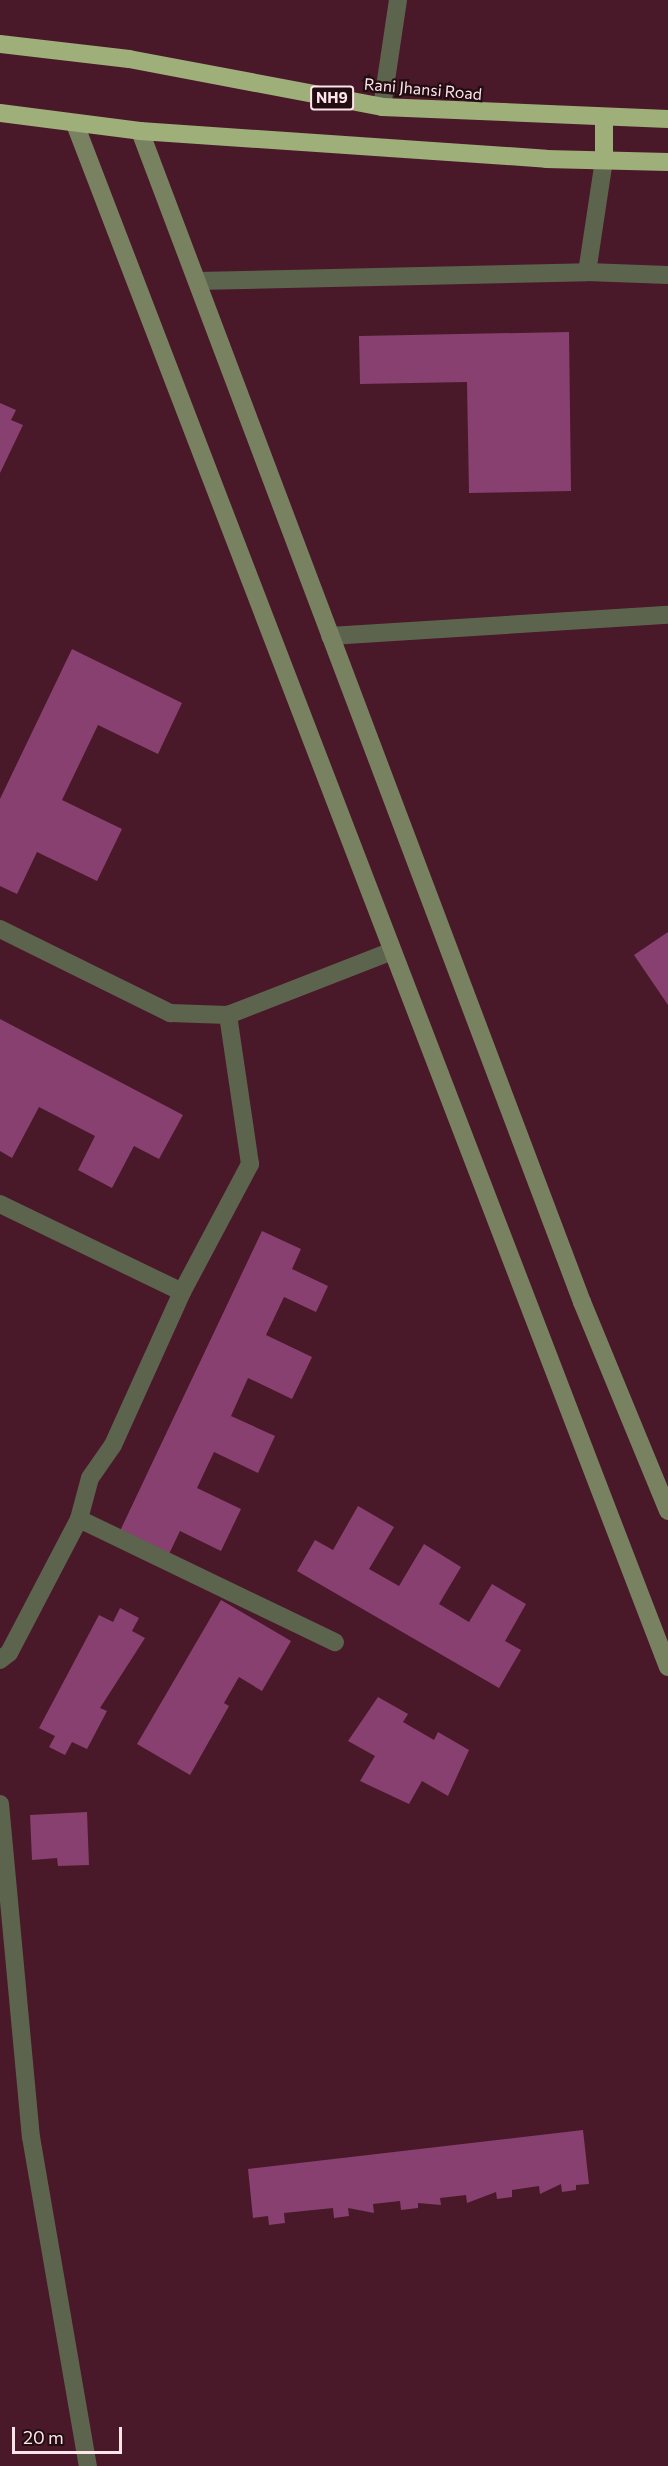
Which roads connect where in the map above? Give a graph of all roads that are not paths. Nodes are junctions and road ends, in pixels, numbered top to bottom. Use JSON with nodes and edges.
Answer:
{"nodes":[{"id":1,"x":398,"y":0,"type":"edge"},
{"id":2,"x":0,"y":45,"type":"edge"},
{"id":3,"x":382,"y":107,"type":"junction"},
{"id":4,"x":0,"y":113,"type":"edge"},
{"id":5,"x":604,"y":118,"type":"junction"},
{"id":6,"x":668,"y":119,"type":"edge"},
{"id":7,"x":75,"y":124,"type":"junction"},
{"id":8,"x":140,"y":131,"type":"junction"},
{"id":9,"x":604,"y":160,"type":"junction"},
{"id":10,"x":668,"y":162,"type":"edge"},
{"id":11,"x":586,"y":272,"type":"junction"},
{"id":12,"x":668,"y":275,"type":"edge"},
{"id":13,"x":197,"y":282,"type":"junction"},
{"id":14,"x":668,"y":615,"type":"edge"},
{"id":15,"x":330,"y":636,"type":"junction"},
{"id":16,"x":0,"y":929,"type":"edge"},
{"id":17,"x":392,"y":951,"type":"junction"},
{"id":18,"x":228,"y":1015,"type":"junction"},
{"id":19,"x":0,"y":1204,"type":"edge"},
{"id":20,"x":182,"y":1292,"type":"junction"},
{"id":21,"x":668,"y":1511,"type":"edge"},
{"id":22,"x":79,"y":1519,"type":"junction"},
{"id":23,"x":335,"y":1642,"type":"dead end"},
{"id":24,"x":0,"y":1660,"type":"edge"},
{"id":25,"x":668,"y":1668,"type":"edge"},
{"id":26,"x":0,"y":1804,"type":"edge"},
{"id":27,"x":88,"y":2466,"type":"edge"}],
"edges":[{"from":1,"to":3,"type":"street"},
{"from":2,"to":3,"type":"highway","name":"Rani Jhansi Road","number":"NH9"},
{"from":3,"to":5,"type":"highway","name":"Rani Jhansi Road","number":"NH9"},
{"from":4,"to":7,"type":"highway"},
{"from":5,"to":6,"type":"highway","name":"Rani Jhansi Road","number":"NH9"},
{"from":5,"to":9,"type":"highway"},
{"from":7,"to":8,"type":"highway"},
{"from":7,"to":17,"type":"street"},
{"from":8,"to":9,"type":"highway"},
{"from":8,"to":13,"type":"street"},
{"from":9,"to":10,"type":"highway"},
{"from":9,"to":11,"type":"street"},
{"from":11,"to":12,"type":"street"},
{"from":11,"to":13,"type":"street"},
{"from":13,"to":15,"type":"street"},
{"from":14,"to":15,"type":"street"},
{"from":15,"to":21,"type":"street"},
{"from":16,"to":18,"type":"street"},
{"from":17,"to":18,"type":"street"},
{"from":17,"to":25,"type":"street"},
{"from":18,"to":20,"type":"street"},
{"from":19,"to":20,"type":"street"},
{"from":20,"to":22,"type":"street"},
{"from":22,"to":23,"type":"street"},
{"from":22,"to":24,"type":"street"},
{"from":26,"to":27,"type":"street"}]}
